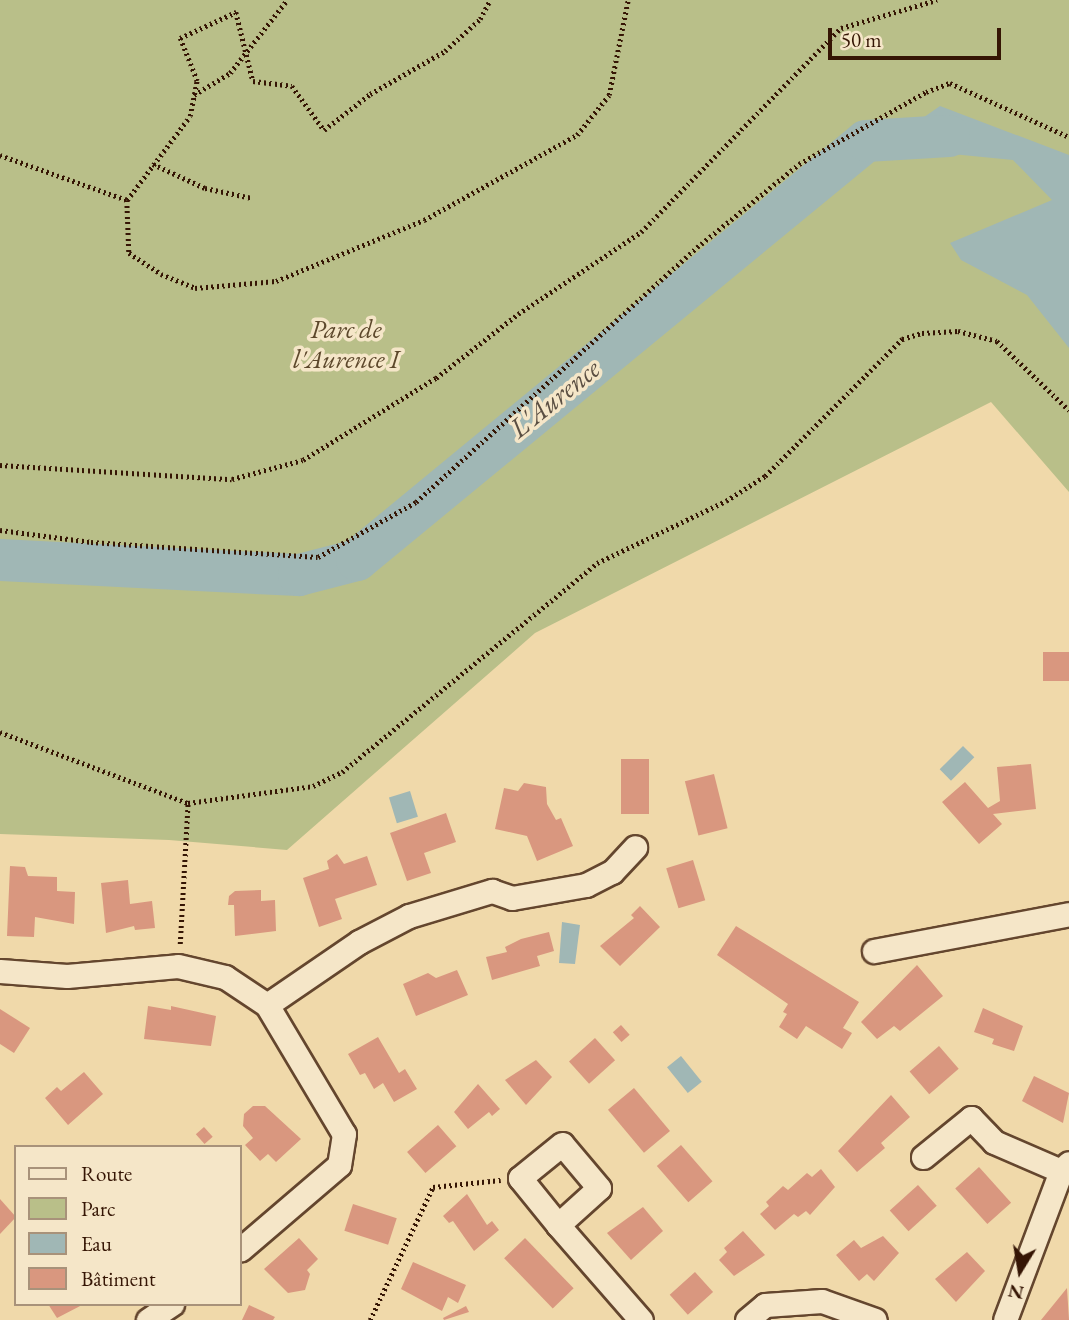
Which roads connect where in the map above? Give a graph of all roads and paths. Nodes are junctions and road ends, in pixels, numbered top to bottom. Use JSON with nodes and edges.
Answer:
{"nodes":[{"id":1,"x":287,"y":0,"type":"edge"},
{"id":2,"x":490,"y":0,"type":"edge"},
{"id":3,"x":628,"y":0,"type":"edge"},
{"id":4,"x":937,"y":0,"type":"edge"},
{"id":5,"x":245,"y":52,"type":"junction"},
{"id":6,"x":194,"y":95,"type":"junction"},
{"id":7,"x":1069,"y":137,"type":"edge"},
{"id":8,"x":0,"y":155,"type":"edge"},
{"id":9,"x":153,"y":164,"type":"junction"},
{"id":10,"x":252,"y":198,"type":"dead end"},
{"id":11,"x":127,"y":200,"type":"junction"},
{"id":12,"x":1069,"y":410,"type":"edge"},
{"id":13,"x":0,"y":465,"type":"edge"},
{"id":14,"x":0,"y":530,"type":"edge"},
{"id":15,"x":0,"y":732,"type":"edge"},
{"id":16,"x":188,"y":803,"type":"junction"},
{"id":17,"x":635,"y":848,"type":"dead end"},
{"id":18,"x":1069,"y":914,"type":"edge"},
{"id":19,"x":874,"y":951,"type":"dead end"},
{"id":20,"x":178,"y":965,"type":"junction"},
{"id":21,"x":0,"y":971,"type":"edge"},
{"id":22,"x":267,"y":1006,"type":"junction"},
{"id":23,"x":923,"y":1157,"type":"dead end"},
{"id":24,"x":1065,"y":1167,"type":"edge"},
{"id":25,"x":520,"y":1178,"type":"junction"},
{"id":26,"x":558,"y":1225,"type":"junction"},
{"id":27,"x":242,"y":1248,"type":"edge"},
{"id":28,"x":169,"y":1306,"type":"edge"},
{"id":29,"x":148,"y":1320,"type":"edge"},
{"id":30,"x":370,"y":1320,"type":"edge"},
{"id":31,"x":641,"y":1320,"type":"edge"},
{"id":32,"x":747,"y":1320,"type":"edge"},
{"id":33,"x":874,"y":1320,"type":"edge"},
{"id":34,"x":1004,"y":1320,"type":"edge"}],
"edges":[{"from":1,"to":5,"type":"path"},
{"from":2,"to":5,"type":"path"},
{"from":3,"to":11,"type":"path"},
{"from":4,"to":13,"type":"path"},
{"from":5,"to":6,"type":"path"},
{"from":5,"to":6,"type":"path"},
{"from":6,"to":9,"type":"path"},
{"from":7,"to":14,"type":"path"},
{"from":8,"to":11,"type":"path"},
{"from":9,"to":10,"type":"path"},
{"from":9,"to":11,"type":"path"},
{"from":12,"to":16,"type":"path"},
{"from":15,"to":16,"type":"path"},
{"from":16,"to":20,"type":"path"},
{"from":17,"to":22,"type":"street"},
{"from":18,"to":19,"type":"street"},
{"from":20,"to":21,"type":"street"},
{"from":20,"to":22,"type":"street"},
{"from":22,"to":27,"type":"street"},
{"from":23,"to":24,"type":"street"},
{"from":24,"to":34,"type":"street"},
{"from":25,"to":26,"type":"street"},
{"from":25,"to":26,"type":"street"},
{"from":25,"to":30,"type":"path"},
{"from":26,"to":31,"type":"street"},
{"from":28,"to":29,"type":"street"},
{"from":32,"to":33,"type":"street"}]}
